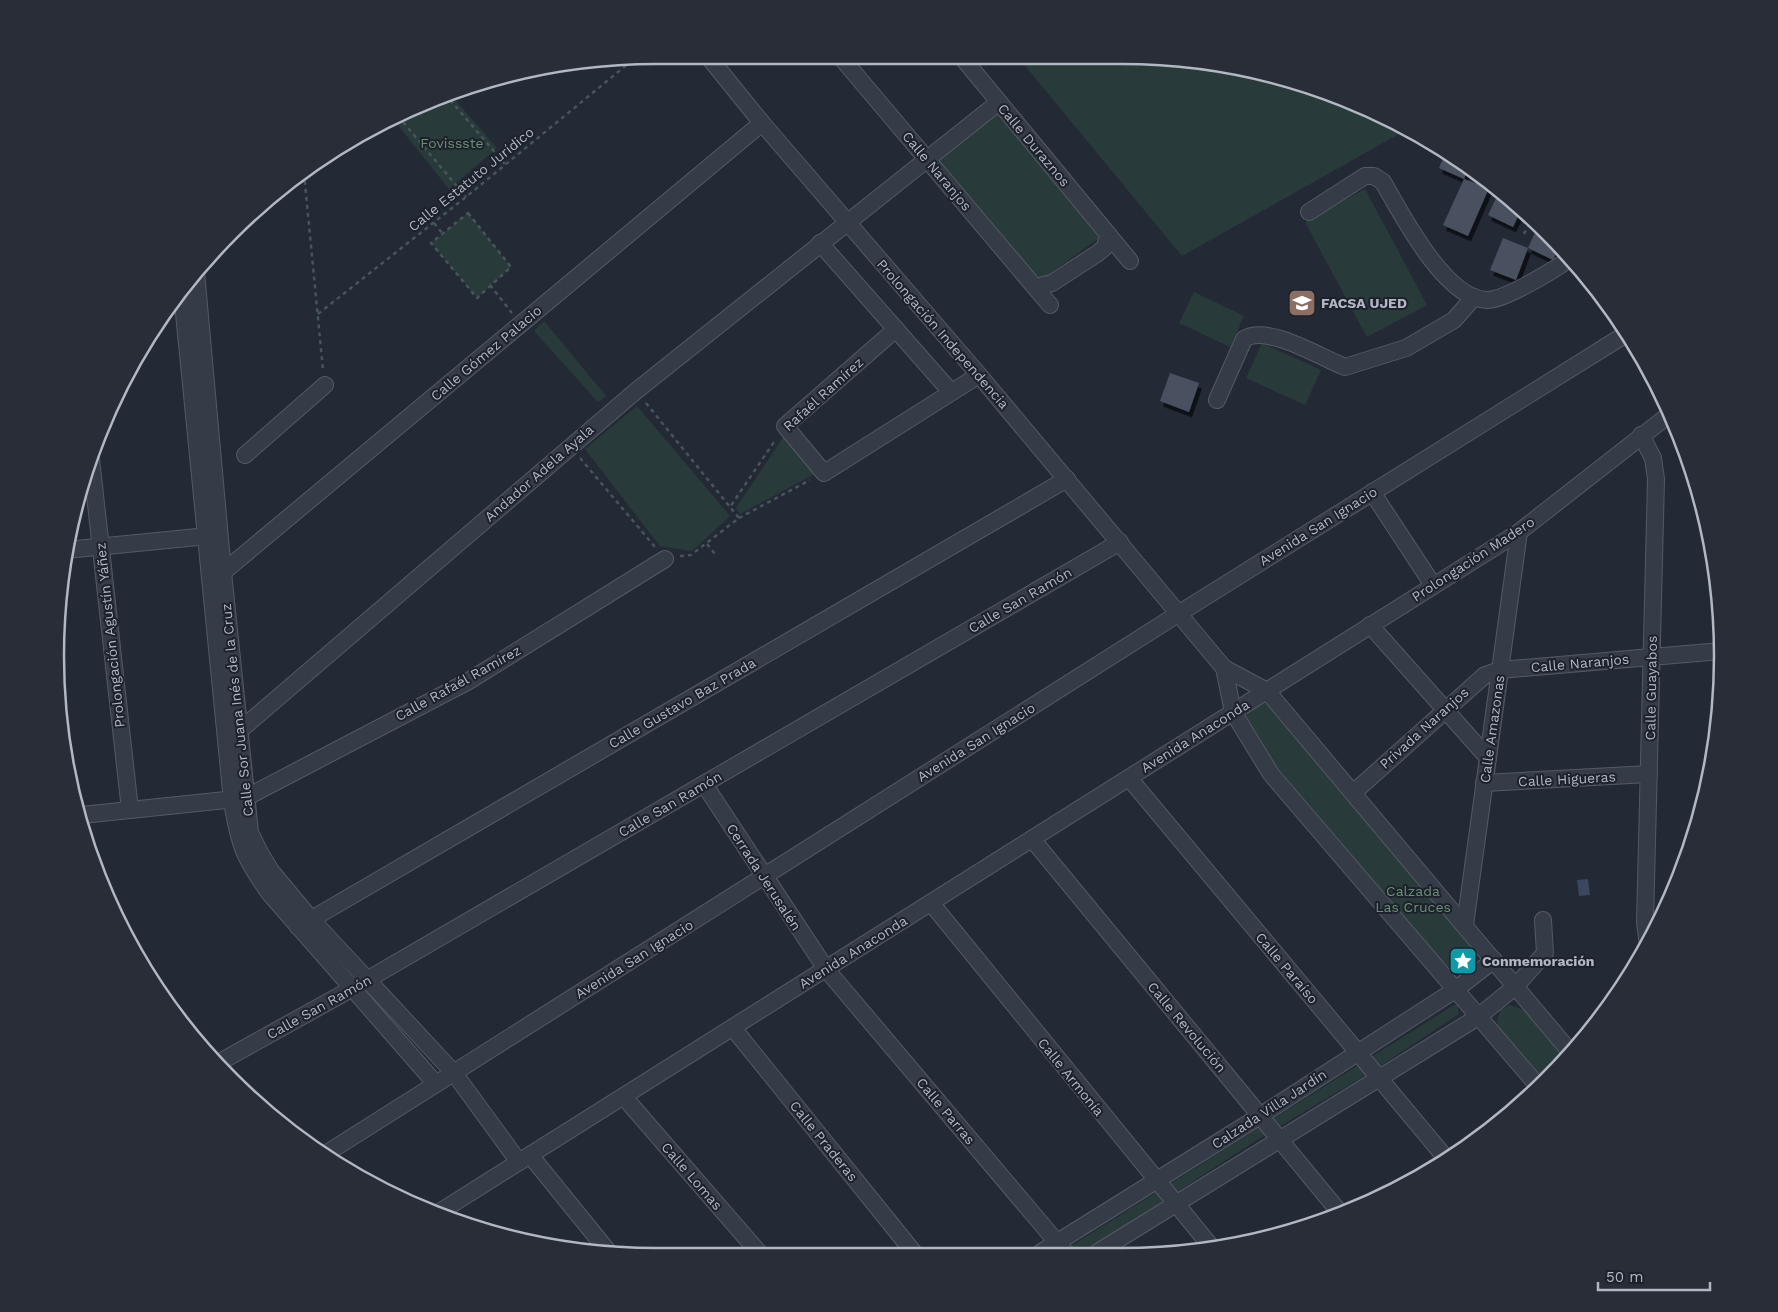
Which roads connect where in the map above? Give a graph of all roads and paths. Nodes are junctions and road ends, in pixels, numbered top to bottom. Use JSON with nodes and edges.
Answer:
{"nodes":[{"id":1,"x":714,"y":64,"type":"edge"},
{"id":2,"x":846,"y":64,"type":"edge"},
{"id":3,"x":967,"y":64,"type":"edge"},
{"id":4,"x":627,"y":65,"type":"edge"},
{"id":5,"x":451,"y":100,"type":"edge"},
{"id":6,"x":999,"y":102,"type":"junction"},
{"id":7,"x":402,"y":121,"type":"edge"},
{"id":8,"x":762,"y":123,"type":"junction"},
{"id":9,"x":926,"y":159,"type":"junction"},
{"id":10,"x":505,"y":164,"type":"junction"},
{"id":11,"x":304,"y":180,"type":"edge"},
{"id":12,"x":466,"y":197,"type":"junction"},
{"id":13,"x":1309,"y":212,"type":"dead end"},
{"id":14,"x":434,"y":223,"type":"junction"},
{"id":15,"x":846,"y":223,"type":"junction"},
{"id":16,"x":1528,"y":226,"type":"edge"},
{"id":17,"x":443,"y":234,"type":"junction"},
{"id":18,"x":1108,"y":234,"type":"junction"},
{"id":19,"x":1524,"y":234,"type":"dead end"},
{"id":20,"x":820,"y":243,"type":"junction"},
{"id":21,"x":1130,"y":261,"type":"dead end"},
{"id":22,"x":1564,"y":262,"type":"edge"},
{"id":23,"x":194,"y":285,"type":"edge"},
{"id":24,"x":490,"y":285,"type":"junction"},
{"id":25,"x":1035,"y":287,"type":"junction"},
{"id":26,"x":184,"y":297,"type":"edge"},
{"id":27,"x":1474,"y":297,"type":"junction"},
{"id":28,"x":1050,"y":305,"type":"dead end"},
{"id":29,"x":191,"y":310,"type":"junction"},
{"id":30,"x":318,"y":314,"type":"junction"},
{"id":31,"x":521,"y":324,"type":"junction"},
{"id":32,"x":896,"y":329,"type":"junction"},
{"id":33,"x":1621,"y":337,"type":"edge"},
{"id":34,"x":979,"y":375,"type":"junction"},
{"id":35,"x":325,"y":385,"type":"joint"},
{"id":36,"x":636,"y":391,"type":"junction"},
{"id":37,"x":951,"y":392,"type":"junction"},
{"id":38,"x":1217,"y":400,"type":"dead end"},
{"id":39,"x":1664,"y":418,"type":"edge"},
{"id":40,"x":785,"y":426,"type":"junction"},
{"id":41,"x":1641,"y":435,"type":"junction"},
{"id":42,"x":570,"y":446,"type":"junction"},
{"id":43,"x":245,"y":455,"type":"dead end"},
{"id":44,"x":824,"y":473,"type":"junction"},
{"id":45,"x":93,"y":474,"type":"edge"},
{"id":46,"x":1067,"y":479,"type":"junction"},
{"id":47,"x":1372,"y":492,"type":"junction"},
{"id":48,"x":730,"y":507,"type":"junction"},
{"id":49,"x":739,"y":518,"type":"junction"},
{"id":50,"x":1519,"y":532,"type":"junction"},
{"id":51,"x":213,"y":536,"type":"junction"},
{"id":52,"x":1120,"y":542,"type":"junction"},
{"id":53,"x":707,"y":544,"type":"junction"},
{"id":54,"x":101,"y":547,"type":"junction"},
{"id":55,"x":74,"y":549,"type":"edge"},
{"id":56,"x":714,"y":554,"type":"dead end"},
{"id":57,"x":665,"y":559,"type":"junction"},
{"id":58,"x":223,"y":572,"type":"junction"},
{"id":59,"x":210,"y":583,"type":"junction"},
{"id":60,"x":1433,"y":586,"type":"junction"},
{"id":61,"x":1178,"y":614,"type":"junction"},
{"id":62,"x":1370,"y":625,"type":"junction"},
{"id":63,"x":1714,"y":652,"type":"edge"},
{"id":64,"x":1652,"y":657,"type":"junction"},
{"id":65,"x":1224,"y":668,"type":"junction"},
{"id":66,"x":1500,"y":670,"type":"junction"},
{"id":67,"x":1267,"y":691,"type":"junction"},
{"id":68,"x":1445,"y":710,"type":"junction"},
{"id":69,"x":1233,"y":712,"type":"junction"},
{"id":70,"x":239,"y":731,"type":"junction"},
{"id":71,"x":1488,"y":758,"type":"junction"},
{"id":72,"x":1649,"y":774,"type":"junction"},
{"id":73,"x":1129,"y":778,"type":"junction"},
{"id":74,"x":1484,"y":783,"type":"junction"},
{"id":75,"x":704,"y":784,"type":"junction"},
{"id":76,"x":1353,"y":793,"type":"junction"},
{"id":77,"x":239,"y":799,"type":"junction"},
{"id":78,"x":130,"y":810,"type":"junction"},
{"id":79,"x":86,"y":815,"type":"edge"},
{"id":80,"x":1032,"y":839,"type":"junction"},
{"id":81,"x":764,"y":877,"type":"junction"},
{"id":82,"x":930,"y":903,"type":"junction"},
{"id":83,"x":1543,"y":920,"type":"dead end"},
{"id":84,"x":304,"y":923,"type":"junction"},
{"id":85,"x":1465,"y":925,"type":"junction"},
{"id":86,"x":1646,"y":931,"type":"edge"},
{"id":87,"x":1494,"y":960,"type":"junction"},
{"id":88,"x":826,"y":969,"type":"junction"},
{"id":89,"x":360,"y":984,"type":"junction"},
{"id":90,"x":1516,"y":986,"type":"junction"},
{"id":91,"x":1455,"y":990,"type":"junction"},
{"id":92,"x":1478,"y":1017,"type":"junction"},
{"id":93,"x":733,"y":1028,"type":"junction"},
{"id":94,"x":1566,"y":1047,"type":"edge"},
{"id":95,"x":1357,"y":1051,"type":"junction"},
{"id":96,"x":223,"y":1060,"type":"edge"},
{"id":97,"x":454,"y":1073,"type":"junction"},
{"id":98,"x":1379,"y":1078,"type":"junction"},
{"id":99,"x":1534,"y":1081,"type":"edge"},
{"id":100,"x":436,"y":1084,"type":"junction"},
{"id":101,"x":624,"y":1097,"type":"junction"},
{"id":102,"x":1260,"y":1116,"type":"junction"},
{"id":103,"x":1280,"y":1140,"type":"junction"},
{"id":104,"x":331,"y":1151,"type":"edge"},
{"id":105,"x":1442,"y":1154,"type":"edge"},
{"id":106,"x":524,"y":1159,"type":"junction"},
{"id":107,"x":1156,"y":1181,"type":"junction"},
{"id":108,"x":1176,"y":1205,"type":"junction"},
{"id":109,"x":1336,"y":1208,"type":"edge"},
{"id":110,"x":445,"y":1209,"type":"edge"},
{"id":111,"x":1207,"y":1242,"type":"edge"},
{"id":112,"x":602,"y":1245,"type":"edge"},
{"id":113,"x":754,"y":1248,"type":"edge"},
{"id":114,"x":910,"y":1248,"type":"edge"},
{"id":115,"x":1062,"y":1248,"type":"edge"},
{"id":116,"x":1105,"y":1248,"type":"edge"}],
"edges":[{"from":1,"to":8,"type":"street","name":"Prolongación Independencia"},
{"from":2,"to":9,"type":"street","name":"Calle Naranjos"},
{"from":3,"to":6,"type":"street","name":"Calle Duraznos"},
{"from":4,"to":10,"type":"path","name":"Calle Estatuto Jurídico"},
{"from":5,"to":10,"type":"path"},
{"from":6,"to":9,"type":"street","name":"Andador Adela Ayala"},
{"from":6,"to":18,"type":"street","name":"Calle Duraznos"},
{"from":7,"to":12,"type":"path"},
{"from":8,"to":15,"type":"street","name":"Prolongación Independencia"},
{"from":8,"to":31,"type":"street","name":"Calle Gómez Palacio"},
{"from":9,"to":15,"type":"street","name":"Andador Adela Ayala"},
{"from":9,"to":25,"type":"street","name":"Calle Naranjos"},
{"from":10,"to":12,"type":"path","name":"Calle Estatuto Jurídico"},
{"from":11,"to":30,"type":"path"},
{"from":12,"to":14,"type":"path","name":"Calle Estatuto Jurídico"},
{"from":13,"to":27,"type":"street"},
{"from":14,"to":17,"type":"path"},
{"from":14,"to":30,"type":"path","name":"Calle Estatuto Jurídico"},
{"from":15,"to":20,"type":"street","name":"Andador Adela Ayala"},
{"from":15,"to":34,"type":"street","name":"Prolongación Independencia"},
{"from":16,"to":19,"type":"path"},
{"from":17,"to":24,"type":"path"},
{"from":17,"to":24,"type":"path"},
{"from":18,"to":21,"type":"street","name":"Calle Duraznos"},
{"from":18,"to":25,"type":"street"},
{"from":20,"to":32,"type":"street"},
{"from":20,"to":36,"type":"street","name":"Andador Adela Ayala"},
{"from":22,"to":27,"type":"street"},
{"from":23,"to":29,"type":"street","name":"Calle Sor Juana Inés de la Cruz"},
{"from":24,"to":31,"type":"path"},
{"from":25,"to":28,"type":"street"},
{"from":26,"to":29,"type":"street","name":"Calle Sor Juana Inés de la Cruz"},
{"from":27,"to":38,"type":"street"},
{"from":29,"to":51,"type":"street","name":"Calle Sor Juana Inés de la Cruz"},
{"from":30,"to":35,"type":"path"},
{"from":31,"to":58,"type":"street","name":"Calle Gómez Palacio"},
{"from":32,"to":37,"type":"street"},
{"from":32,"to":40,"type":"street","name":"Rafaél Ramírez"},
{"from":33,"to":47,"type":"street","name":"Avenida San Ignacio"},
{"from":34,"to":37,"type":"street"},
{"from":34,"to":46,"type":"street","name":"Prolongación Independencia"},
{"from":35,"to":43,"type":"street"},
{"from":36,"to":42,"type":"street","name":"Andador Adela Ayala"},
{"from":36,"to":48,"type":"path"},
{"from":37,"to":44,"type":"street"},
{"from":39,"to":41,"type":"street","name":"Prolongación Madero"},
{"from":40,"to":44,"type":"street"},
{"from":40,"to":48,"type":"path","name":"Rafaél Ramírez"},
{"from":41,"to":50,"type":"street","name":"Prolongación Madero"},
{"from":41,"to":64,"type":"street","name":"Calle Guayabos"},
{"from":42,"to":57,"type":"path"},
{"from":42,"to":70,"type":"street","name":"Andador Adela Ayala"},
{"from":44,"to":49,"type":"path"},
{"from":45,"to":54,"type":"street","name":"Prolongación Agustín Yáñez"},
{"from":46,"to":52,"type":"street","name":"Prolongación Independencia"},
{"from":46,"to":84,"type":"street","name":"Calle Gustavo Baz Prada"},
{"from":47,"to":60,"type":"street"},
{"from":47,"to":61,"type":"street","name":"Avenida San Ignacio"},
{"from":48,"to":49,"type":"path"},
{"from":49,"to":53,"type":"path"},
{"from":50,"to":60,"type":"street","name":"Prolongación Madero"},
{"from":50,"to":66,"type":"street","name":"Calle Amazonas"},
{"from":51,"to":54,"type":"street"},
{"from":51,"to":58,"type":"street","name":"Calle Sor Juana Inés de la Cruz"},
{"from":51,"to":59,"type":"street","name":"Calle Sor Juana Inés de la Cruz"},
{"from":52,"to":61,"type":"street","name":"Prolongación Independencia"},
{"from":52,"to":75,"type":"street","name":"Calle San Ramón"},
{"from":53,"to":56,"type":"path"},
{"from":53,"to":57,"type":"path"},
{"from":54,"to":55,"type":"street"},
{"from":54,"to":78,"type":"street","name":"Prolongación Agustín Yáñez"},
{"from":57,"to":77,"type":"street","name":"Calle Rafaél Ramírez"},
{"from":58,"to":59,"type":"street","name":"Calle Gómez Palacio"},
{"from":58,"to":70,"type":"street","name":"Calle Sor Juana Inés de la Cruz"},
{"from":59,"to":77,"type":"street","name":"Calle Sor Juana Inés de la Cruz"},
{"from":60,"to":62,"type":"street","name":"Prolongación Madero"},
{"from":61,"to":65,"type":"street"},
{"from":61,"to":81,"type":"street","name":"Avenida San Ignacio"},
{"from":62,"to":67,"type":"street","name":"Prolongación Madero"},
{"from":62,"to":68,"type":"street"},
{"from":63,"to":64,"type":"street","name":"Calle Naranjos"},
{"from":64,"to":66,"type":"street","name":"Calle Naranjos"},
{"from":64,"to":72,"type":"street","name":"Calle Guayabos"},
{"from":65,"to":67,"type":"street"},
{"from":65,"to":69,"type":"street"},
{"from":66,"to":68,"type":"street","name":"Privada Naranjos"},
{"from":66,"to":71,"type":"street","name":"Calle Amazonas"},
{"from":67,"to":69,"type":"street","name":"Avenida Anaconda"},
{"from":67,"to":76,"type":"street"},
{"from":68,"to":71,"type":"street"},
{"from":68,"to":76,"type":"street","name":"Privada Naranjos"},
{"from":69,"to":73,"type":"street","name":"Avenida Anaconda"},
{"from":69,"to":91,"type":"street"},
{"from":70,"to":77,"type":"street","name":"Calle Sor Juana Inés de la Cruz"},
{"from":71,"to":74,"type":"street","name":"Calle Amazonas"},
{"from":72,"to":74,"type":"street","name":"Calle Higueras"},
{"from":72,"to":86,"type":"street","name":"Calle Guayabos"},
{"from":73,"to":80,"type":"street","name":"Avenida Anaconda"},
{"from":73,"to":95,"type":"street","name":"Calle Paraíso"},
{"from":74,"to":85,"type":"street","name":"Calle Amazonas"},
{"from":75,"to":81,"type":"street","name":"Cerrada Jerusalén"},
{"from":75,"to":89,"type":"street","name":"Calle San Ramón"},
{"from":76,"to":85,"type":"street"},
{"from":77,"to":78,"type":"street"},
{"from":77,"to":84,"type":"street","name":"Calle Sor Juana Inés de la Cruz"},
{"from":78,"to":79,"type":"street"},
{"from":80,"to":82,"type":"street","name":"Avenida Anaconda"},
{"from":80,"to":102,"type":"street","name":"Calle Revolución"},
{"from":81,"to":88,"type":"street","name":"Cerrada Jerusalén"},
{"from":81,"to":97,"type":"street","name":"Avenida San Ignacio"},
{"from":82,"to":88,"type":"street","name":"Avenida Anaconda"},
{"from":82,"to":107,"type":"street","name":"Calle Armonía"},
{"from":83,"to":90,"type":"street"},
{"from":84,"to":89,"type":"street","name":"Calle Sor Juana Inés de la Cruz"},
{"from":85,"to":87,"type":"street"},
{"from":87,"to":90,"type":"street"},
{"from":87,"to":91,"type":"street","name":"Calzada Villa Jardín"},
{"from":88,"to":93,"type":"street","name":"Avenida Anaconda"},
{"from":88,"to":115,"type":"street","name":"Calle Parras"},
{"from":89,"to":96,"type":"street","name":"Calle San Ramón"},
{"from":89,"to":97,"type":"street","name":"Calle Sor Juana Inés de la Cruz"},
{"from":89,"to":100,"type":"street","name":"Calle Sor Juana Inés de la Cruz"},
{"from":90,"to":92,"type":"street"},
{"from":90,"to":94,"type":"street"},
{"from":91,"to":92,"type":"street"},
{"from":91,"to":95,"type":"street","name":"Calzada Villa Jardín"},
{"from":92,"to":98,"type":"street"},
{"from":92,"to":99,"type":"street"},
{"from":93,"to":101,"type":"street","name":"Avenida Anaconda"},
{"from":93,"to":114,"type":"street","name":"Calle Praderas"},
{"from":95,"to":98,"type":"street","name":"Calle Paraíso"},
{"from":95,"to":102,"type":"street","name":"Calzada Villa Jardín"},
{"from":97,"to":100,"type":"street","name":"Avenida San Ignacio"},
{"from":97,"to":106,"type":"street","name":"Calle Sor Juana Inés de la Cruz"},
{"from":98,"to":103,"type":"street"},
{"from":98,"to":105,"type":"street","name":"Calle Paraíso"},
{"from":100,"to":104,"type":"street","name":"Avenida San Ignacio"},
{"from":101,"to":106,"type":"street","name":"Avenida Anaconda"},
{"from":101,"to":113,"type":"street","name":"Calle Lomas"},
{"from":102,"to":103,"type":"street","name":"Calle Revolución"},
{"from":102,"to":107,"type":"street","name":"Calzada Villa Jardín"},
{"from":103,"to":108,"type":"street"},
{"from":103,"to":109,"type":"street","name":"Calle Revolución"},
{"from":106,"to":110,"type":"street","name":"Avenida Anaconda"},
{"from":106,"to":112,"type":"street","name":"Calle Sor Juana Inés de la Cruz"},
{"from":107,"to":108,"type":"street","name":"Calle Armonía"},
{"from":107,"to":115,"type":"street","name":"Calzada Villa Jardín"},
{"from":108,"to":111,"type":"street","name":"Calle Armonía"},
{"from":108,"to":116,"type":"street"}]}
